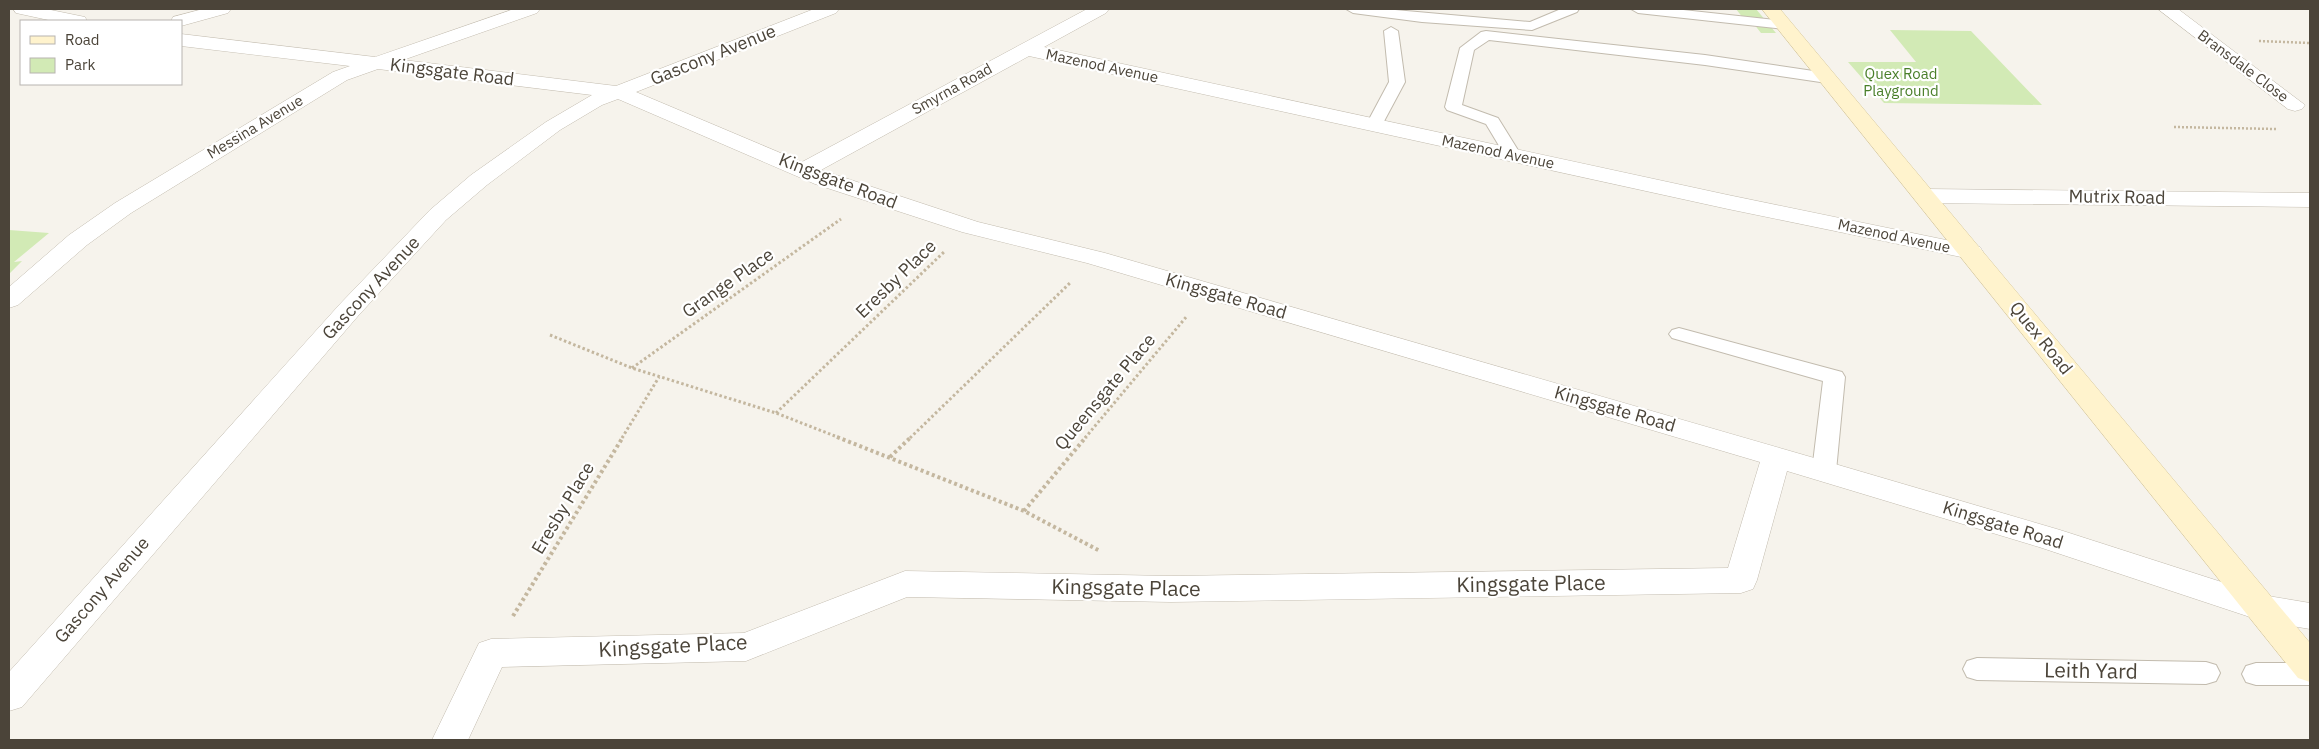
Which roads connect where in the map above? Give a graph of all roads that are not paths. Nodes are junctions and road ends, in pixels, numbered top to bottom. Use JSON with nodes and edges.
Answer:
{"nodes":[{"id":1,"x":22,"y":9,"type":"edge"},
{"id":2,"x":222,"y":9,"type":"edge"},
{"id":3,"x":531,"y":9,"type":"edge"},
{"id":4,"x":830,"y":9,"type":"edge"},
{"id":5,"x":1100,"y":9,"type":"edge"},
{"id":6,"x":1353,"y":9,"type":"edge"},
{"id":7,"x":1572,"y":9,"type":"edge"},
{"id":8,"x":1638,"y":9,"type":"edge"},
{"id":9,"x":2166,"y":9,"type":"edge"},
{"id":10,"x":1777,"y":17,"type":"edge"},
{"id":11,"x":73,"y":20,"type":"edge"},
{"id":12,"x":182,"y":20,"type":"edge"},
{"id":13,"x":1391,"y":31,"type":"dead end"},
{"id":14,"x":182,"y":40,"type":"edge"},
{"id":15,"x":1025,"y":49,"type":"junction"},
{"id":16,"x":374,"y":63,"type":"junction"},
{"id":17,"x":1827,"y":78,"type":"junction"},
{"id":18,"x":619,"y":92,"type":"junction"},
{"id":19,"x":2295,"y":105,"type":"dead end"},
{"id":20,"x":1374,"y":125,"type":"junction"},
{"id":21,"x":1513,"y":155,"type":"junction"},
{"id":22,"x":804,"y":170,"type":"junction"},
{"id":23,"x":1925,"y":196,"type":"junction"},
{"id":24,"x":2310,"y":200,"type":"edge"},
{"id":25,"x":1971,"y":252,"type":"junction"},
{"id":26,"x":9,"y":300,"type":"edge"},
{"id":27,"x":1679,"y":334,"type":"dead end"},
{"id":28,"x":1776,"y":456,"type":"junction"},
{"id":29,"x":1824,"y":471,"type":"junction"},
{"id":30,"x":2262,"y":608,"type":"junction"},
{"id":31,"x":2310,"y":616,"type":"edge"},
{"id":32,"x":2310,"y":668,"type":"edge"},
{"id":33,"x":1977,"y":669,"type":"dead end"},
{"id":34,"x":2206,"y":673,"type":"dead end"},
{"id":35,"x":2256,"y":674,"type":"dead end"},
{"id":36,"x":2310,"y":674,"type":"edge"},
{"id":37,"x":9,"y":696,"type":"edge"},
{"id":38,"x":450,"y":740,"type":"edge"}],
"edges":[{"from":1,"to":11,"type":"street"},
{"from":2,"to":12,"type":"street"},
{"from":3,"to":16,"type":"street","name":"Messina Avenue"},
{"from":4,"to":18,"type":"street","name":"Gascony Avenue"},
{"from":5,"to":15,"type":"street","name":"Smyrna Road"},
{"from":6,"to":7,"type":"lane"},
{"from":8,"to":10,"type":"lane"},
{"from":9,"to":19,"type":"street","name":"Bransdale Close"},
{"from":10,"to":17,"type":"main road","name":"Quex Road"},
{"from":13,"to":20,"type":"lane"},
{"from":14,"to":16,"type":"street","name":"Kingsgate Road"},
{"from":15,"to":20,"type":"street","name":"Mazenod Avenue"},
{"from":15,"to":22,"type":"street","name":"Smyrna Road"},
{"from":16,"to":18,"type":"street","name":"Kingsgate Road"},
{"from":16,"to":26,"type":"street","name":"Messina Avenue"},
{"from":17,"to":21,"type":"lane"},
{"from":17,"to":23,"type":"main road","name":"Quex Road"},
{"from":18,"to":22,"type":"street","name":"Kingsgate Road"},
{"from":18,"to":37,"type":"street","name":"Gascony Avenue"},
{"from":20,"to":21,"type":"street","name":"Mazenod Avenue"},
{"from":21,"to":25,"type":"street","name":"Mazenod Avenue"},
{"from":22,"to":28,"type":"street","name":"Kingsgate Road"},
{"from":23,"to":24,"type":"street","name":"Mutrix Road"},
{"from":23,"to":25,"type":"main road","name":"Quex Road"},
{"from":25,"to":30,"type":"main road","name":"Quex Road"},
{"from":27,"to":29,"type":"lane"},
{"from":28,"to":29,"type":"street","name":"Kingsgate Road"},
{"from":28,"to":38,"type":"street","name":"Kingsgate Place"},
{"from":29,"to":30,"type":"street","name":"Kingsgate Road"},
{"from":30,"to":31,"type":"street","name":"Kingsgate Road"},
{"from":30,"to":32,"type":"main road","name":"Quex Road"},
{"from":33,"to":34,"type":"lane","name":"Leith Yard"},
{"from":35,"to":36,"type":"lane"}]}
